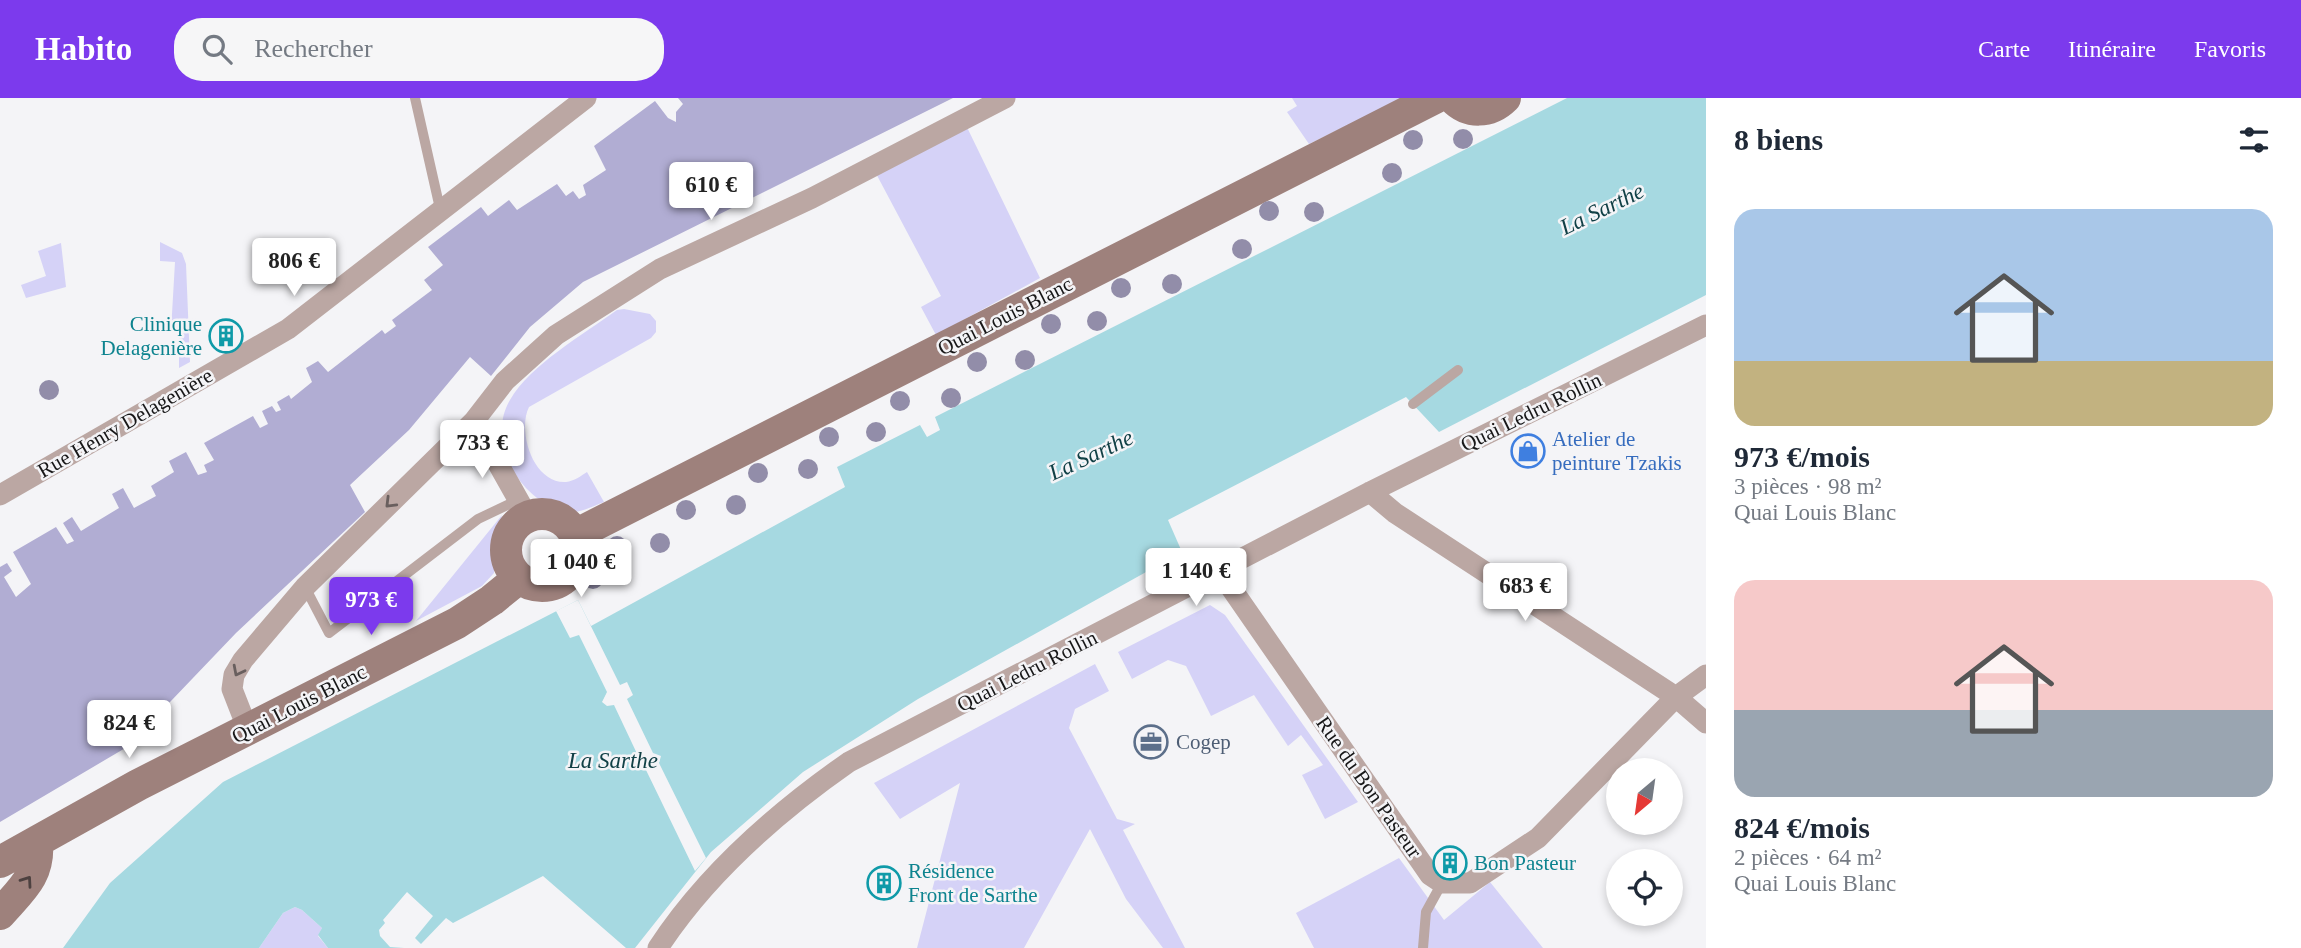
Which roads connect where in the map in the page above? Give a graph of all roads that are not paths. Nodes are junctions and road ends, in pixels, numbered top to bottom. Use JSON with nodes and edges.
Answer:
{"nodes":[{"id":1,"x":415,"y":98,"type":"edge"},
{"id":2,"x":586,"y":98,"type":"edge"},
{"id":3,"x":1005,"y":98,"type":"edge"},
{"id":4,"x":1436,"y":98,"type":"edge"},
{"id":5,"x":1453,"y":98,"type":"edge"},
{"id":6,"x":1505,"y":98,"type":"edge"},
{"id":7,"x":441,"y":213,"type":"junction"},
{"id":8,"x":1706,"y":325,"type":"edge"},
{"id":9,"x":1458,"y":370,"type":"dead end"},
{"id":10,"x":1413,"y":404,"type":"dead end"},
{"id":11,"x":474,"y":421,"type":"junction"},
{"id":12,"x":1370,"y":492,"type":"junction"},
{"id":13,"x":0,"y":495,"type":"edge"},
{"id":14,"x":523,"y":508,"type":"junction"},
{"id":15,"x":575,"y":535,"type":"junction"},
{"id":16,"x":1220,"y":572,"type":"junction"},
{"id":17,"x":519,"y":578,"type":"junction"},
{"id":18,"x":305,"y":587,"type":"junction"},
{"id":19,"x":1706,"y":675,"type":"edge"},
{"id":20,"x":1676,"y":697,"type":"junction"},
{"id":21,"x":1706,"y":723,"type":"edge"},
{"id":22,"x":248,"y":730,"type":"junction"},
{"id":23,"x":37,"y":842,"type":"junction"},
{"id":24,"x":0,"y":862,"type":"edge"},
{"id":25,"x":1441,"y":883,"type":"junction"},
{"id":26,"x":0,"y":915,"type":"edge"},
{"id":27,"x":658,"y":948,"type":"edge"},
{"id":28,"x":1423,"y":948,"type":"edge"}],
"edges":[{"from":1,"to":7,"type":"lane"},
{"from":2,"to":7,"type":"street","name":"Rue Henry Delagenière"},
{"from":3,"to":11,"type":"street"},
{"from":4,"to":15,"type":"main road","name":"Quai Louis Blanc"},
{"from":5,"to":6,"type":"main road"},
{"from":7,"to":13,"type":"street","name":"Rue Henry Delagenière"},
{"from":8,"to":12,"type":"street","name":"Quai Ledru Rollin"},
{"from":9,"to":10,"type":"lane"},
{"from":11,"to":14,"type":"street"},
{"from":11,"to":18,"type":"street","one_way":true},
{"from":12,"to":16,"type":"street","name":"Quai Ledru Rollin"},
{"from":12,"to":20,"type":"street"},
{"from":14,"to":15,"type":"main road"},
{"from":14,"to":17,"type":"main road"},
{"from":14,"to":18,"type":"lane"},
{"from":15,"to":17,"type":"main road"},
{"from":16,"to":25,"type":"street","name":"Rue du Bon Pasteur"},
{"from":16,"to":27,"type":"street","name":"Quai Ledru Rollin"},
{"from":17,"to":22,"type":"main road","name":"Quai Louis Blanc"},
{"from":18,"to":22,"type":"street","one_way":true},
{"from":19,"to":20,"type":"street"},
{"from":20,"to":21,"type":"street"},
{"from":20,"to":25,"type":"street"},
{"from":22,"to":23,"type":"main road","name":"Quai Louis Blanc"},
{"from":23,"to":24,"type":"main road","name":"Quai Louis Blanc"},
{"from":26,"to":23,"type":"main road","one_way":true},
{"from":25,"to":28,"type":"lane"}]}
